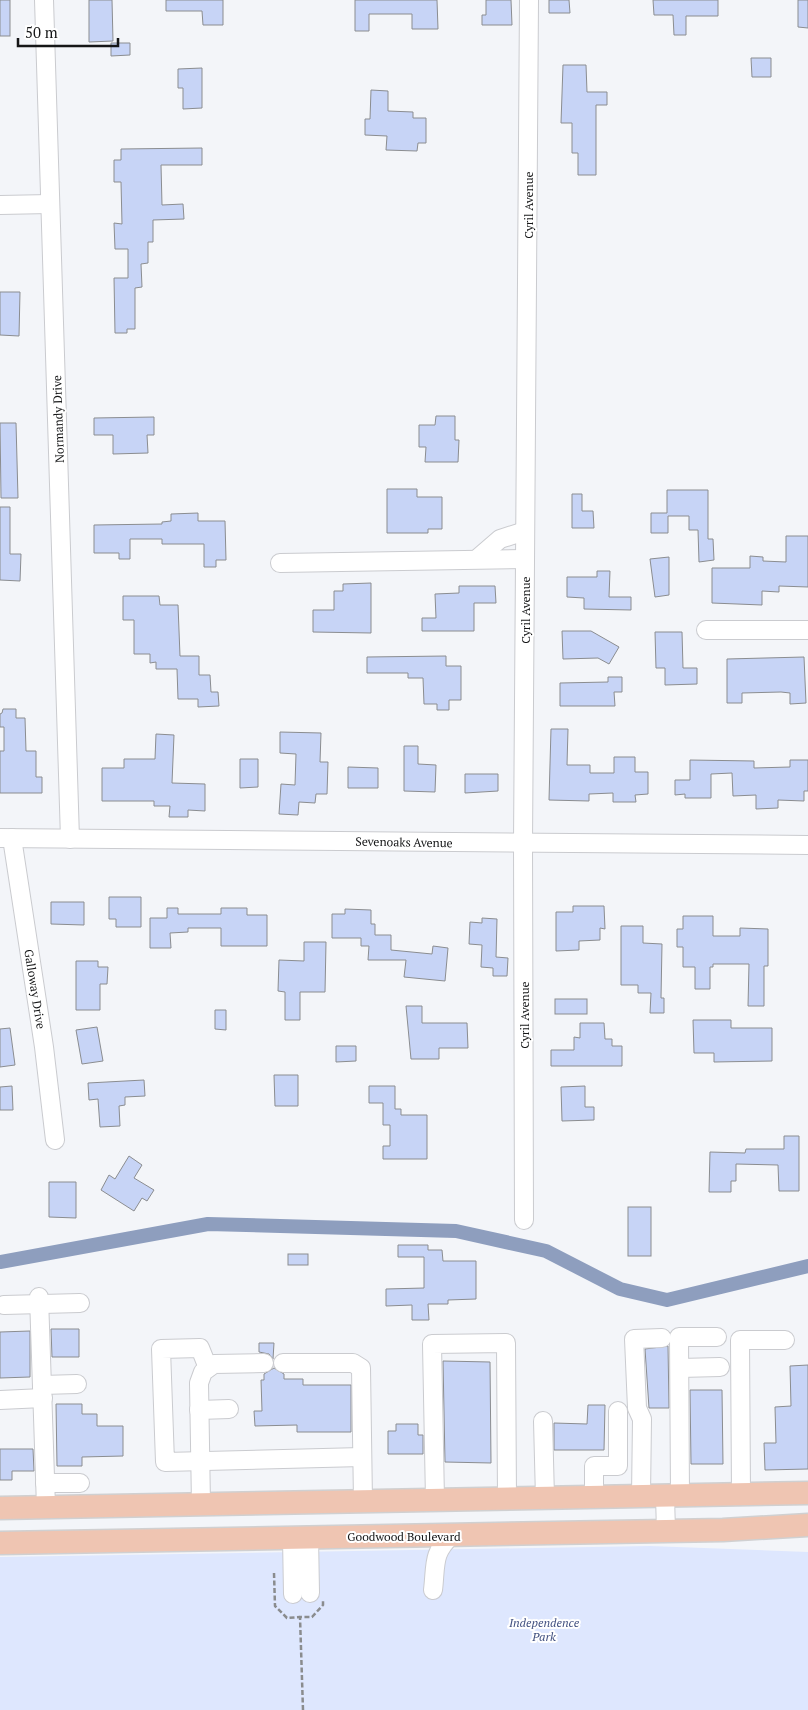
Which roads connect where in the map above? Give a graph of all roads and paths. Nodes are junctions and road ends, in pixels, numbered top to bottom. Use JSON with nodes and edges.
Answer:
{"nodes":[{"id":1,"x":44,"y":0,"type":"edge"},
{"id":2,"x":529,"y":0,"type":"edge"},
{"id":3,"x":50,"y":204,"type":"junction"},
{"id":4,"x":0,"y":205,"type":"edge"},
{"id":5,"x":525,"y":531,"type":"junction"},
{"id":6,"x":478,"y":558,"type":"junction"},
{"id":7,"x":525,"y":559,"type":"junction"},
{"id":8,"x":280,"y":563,"type":"dead end"},
{"id":9,"x":706,"y":630,"type":"dead end"},
{"id":10,"x":808,"y":630,"type":"edge"},
{"id":11,"x":6,"y":838,"type":"edge"},
{"id":12,"x":70,"y":839,"type":"junction"},
{"id":13,"x":523,"y":843,"type":"junction"},
{"id":14,"x":808,"y":845,"type":"edge"},
{"id":15,"x":55,"y":1140,"type":"dead end"},
{"id":16,"x":524,"y":1220,"type":"dead end"},
{"id":17,"x":39,"y":1301,"type":"junction"},
{"id":18,"x":80,"y":1303,"type":"dead end"},
{"id":19,"x":4,"y":1305,"type":"dead end"},
{"id":20,"x":717,"y":1337,"type":"dead end"},
{"id":21,"x":662,"y":1338,"type":"dead end"},
{"id":22,"x":785,"y":1340,"type":"dead end"},
{"id":23,"x":264,"y":1363,"type":"dead end"},
{"id":24,"x":283,"y":1363,"type":"dead end"},
{"id":25,"x":720,"y":1367,"type":"dead end"},
{"id":26,"x":208,"y":1368,"type":"junction"},
{"id":27,"x":680,"y":1368,"type":"junction"},
{"id":28,"x":77,"y":1384,"type":"dead end"},
{"id":29,"x":43,"y":1391,"type":"junction"},
{"id":30,"x":0,"y":1400,"type":"edge"},
{"id":31,"x":199,"y":1409,"type":"junction"},
{"id":32,"x":229,"y":1409,"type":"dead end"},
{"id":33,"x":618,"y":1411,"type":"dead end"},
{"id":34,"x":543,"y":1421,"type":"dead end"},
{"id":35,"x":362,"y":1453,"type":"junction"},
{"id":36,"x":200,"y":1461,"type":"junction"},
{"id":37,"x":45,"y":1483,"type":"junction"},
{"id":38,"x":80,"y":1483,"type":"dead end"},
{"id":39,"x":808,"y":1493,"type":"edge"},
{"id":40,"x":741,"y":1494,"type":"junction"},
{"id":41,"x":641,"y":1496,"type":"junction"},
{"id":42,"x":672,"y":1496,"type":"junction"},
{"id":43,"x":545,"y":1498,"type":"junction"},
{"id":44,"x":594,"y":1498,"type":"junction"},
{"id":45,"x":506,"y":1499,"type":"junction"},
{"id":46,"x":435,"y":1500,"type":"junction"},
{"id":47,"x":363,"y":1502,"type":"junction"},
{"id":48,"x":201,"y":1505,"type":"junction"},
{"id":49,"x":149,"y":1506,"type":"junction"},
{"id":50,"x":46,"y":1507,"type":"junction"},
{"id":51,"x":0,"y":1508,"type":"edge"},
{"id":52,"x":0,"y":1521,"type":"edge"},
{"id":53,"x":808,"y":1525,"type":"edge"},
{"id":54,"x":723,"y":1530,"type":"junction"},
{"id":55,"x":666,"y":1531,"type":"junction"},
{"id":56,"x":808,"y":1533,"type":"edge"},
{"id":57,"x":300,"y":1536,"type":"junction"},
{"id":58,"x":450,"y":1536,"type":"junction"},
{"id":59,"x":0,"y":1543,"type":"edge"},
{"id":60,"x":433,"y":1590,"type":"dead end"},
{"id":61,"x":317,"y":1593,"type":"joint"},
{"id":62,"x":292,"y":1594,"type":"dead end"},
{"id":63,"x":303,"y":1710,"type":"edge"}],
"edges":[{"from":1,"to":3,"type":"street","name":"Normandy Drive"},
{"from":2,"to":5,"type":"street","name":"Cyril Avenue"},
{"from":3,"to":4,"type":"street"},
{"from":3,"to":12,"type":"street","name":"Normandy Drive"},
{"from":5,"to":6,"type":"street"},
{"from":5,"to":7,"type":"street","name":"Cyril Avenue"},
{"from":6,"to":7,"type":"street"},
{"from":6,"to":8,"type":"street"},
{"from":7,"to":13,"type":"street","name":"Cyril Avenue"},
{"from":9,"to":10,"type":"street"},
{"from":11,"to":12,"type":"street","name":"Sevenoaks Avenue"},
{"from":11,"to":15,"type":"street","name":"Galloway Drive"},
{"from":12,"to":13,"type":"street","name":"Sevenoaks Avenue"},
{"from":13,"to":14,"type":"street","name":"Sevenoaks Avenue"},
{"from":13,"to":16,"type":"street","name":"Cyril Avenue"},
{"from":17,"to":18,"type":"street"},
{"from":17,"to":19,"type":"street"},
{"from":17,"to":29,"type":"street"},
{"from":20,"to":27,"type":"street"},
{"from":21,"to":41,"type":"street"},
{"from":22,"to":40,"type":"street"},
{"from":23,"to":26,"type":"street"},
{"from":24,"to":35,"type":"street"},
{"from":25,"to":27,"type":"street"},
{"from":26,"to":31,"type":"street"},
{"from":26,"to":36,"type":"street"},
{"from":27,"to":42,"type":"street"},
{"from":28,"to":29,"type":"street"},
{"from":29,"to":30,"type":"street"},
{"from":29,"to":37,"type":"street"},
{"from":31,"to":32,"type":"street"},
{"from":31,"to":36,"type":"street"},
{"from":33,"to":44,"type":"street"},
{"from":34,"to":43,"type":"street"},
{"from":35,"to":36,"type":"street"},
{"from":35,"to":47,"type":"street"},
{"from":36,"to":48,"type":"street"},
{"from":37,"to":38,"type":"street"},
{"from":37,"to":50,"type":"street"},
{"from":39,"to":40,"type":"main road"},
{"from":40,"to":42,"type":"main road"},
{"from":41,"to":42,"type":"main road"},
{"from":41,"to":44,"type":"main road"},
{"from":42,"to":55,"type":"street"},
{"from":43,"to":44,"type":"main road"},
{"from":43,"to":45,"type":"main road"},
{"from":45,"to":46,"type":"main road"},
{"from":45,"to":46,"type":"street"},
{"from":46,"to":47,"type":"main road"},
{"from":47,"to":48,"type":"main road"},
{"from":47,"to":57,"type":"main road"},
{"from":48,"to":49,"type":"main road"},
{"from":49,"to":50,"type":"main road"},
{"from":49,"to":52,"type":"main road"},
{"from":50,"to":51,"type":"main road"},
{"from":53,"to":54,"type":"main road","name":"Goodwood Boulevard"},
{"from":54,"to":55,"type":"main road","name":"Goodwood Boulevard"},
{"from":54,"to":56,"type":"main road"},
{"from":55,"to":58,"type":"main road","name":"Goodwood Boulevard"},
{"from":57,"to":58,"type":"main road","name":"Goodwood Boulevard"},
{"from":57,"to":59,"type":"main road","name":"Goodwood Boulevard"},
{"from":57,"to":61,"type":"street"},
{"from":57,"to":62,"type":"street"},
{"from":58,"to":60,"type":"street"},
{"from":61,"to":63,"type":"path"}]}
